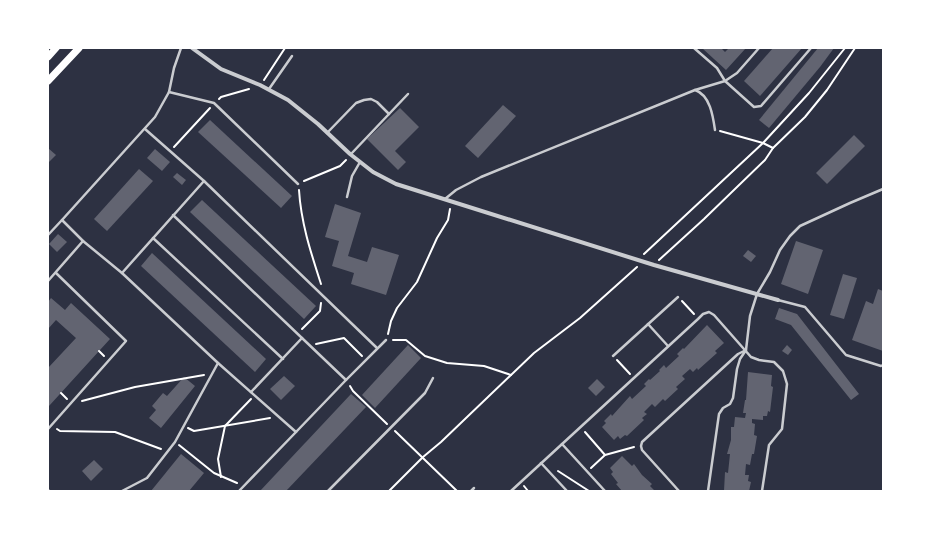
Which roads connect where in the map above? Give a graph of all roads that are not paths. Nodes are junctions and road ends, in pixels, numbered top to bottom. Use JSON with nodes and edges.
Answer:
{"nodes":[{"id":1,"x":56,"y":48,"type":"edge"},
{"id":2,"x":79,"y":48,"type":"edge"},
{"id":3,"x":180,"y":48,"type":"edge"},
{"id":4,"x":192,"y":48,"type":"edge"},
{"id":5,"x":694,"y":48,"type":"edge"},
{"id":6,"x":759,"y":48,"type":"edge"},
{"id":7,"x":811,"y":48,"type":"edge"},
{"id":8,"x":292,"y":56,"type":"dead end"},
{"id":9,"x":48,"y":57,"type":"edge"},
{"id":10,"x":48,"y":81,"type":"edge"},
{"id":11,"x":725,"y":82,"type":"junction"},
{"id":12,"x":269,"y":90,"type":"junction"},
{"id":13,"x":695,"y":90,"type":"junction"},
{"id":14,"x":169,"y":92,"type":"junction"},
{"id":15,"x":408,"y":94,"type":"dead end"},
{"id":16,"x":389,"y":114,"type":"junction"},
{"id":17,"x":145,"y":129,"type":"junction"},
{"id":18,"x":715,"y":130,"type":"road end"},
{"id":19,"x":327,"y":133,"type":"junction"},
{"id":20,"x":350,"y":154,"type":"junction"},
{"id":21,"x":360,"y":162,"type":"junction"},
{"id":22,"x":204,"y":181,"type":"junction"},
{"id":23,"x":298,"y":184,"type":"road end"},
{"id":24,"x":883,"y":189,"type":"edge"},
{"id":25,"x":347,"y":197,"type":"dead end"},
{"id":26,"x":445,"y":199,"type":"junction"},
{"id":27,"x":173,"y":215,"type":"junction"},
{"id":28,"x":62,"y":220,"type":"junction"},
{"id":29,"x":48,"y":235,"type":"edge"},
{"id":30,"x":153,"y":238,"type":"junction"},
{"id":31,"x":83,"y":241,"type":"junction"},
{"id":32,"x":56,"y":273,"type":"junction"},
{"id":33,"x":122,"y":274,"type":"junction"},
{"id":34,"x":48,"y":281,"type":"edge"},
{"id":35,"x":757,"y":294,"type":"junction"},
{"id":36,"x":678,"y":297,"type":"road end"},
{"id":37,"x":778,"y":300,"type":"joint"},
{"id":38,"x":648,"y":324,"type":"junction"},
{"id":39,"x":302,"y":338,"type":"junction"},
{"id":40,"x":386,"y":340,"type":"road end"},
{"id":41,"x":668,"y":346,"type":"junction"},
{"id":42,"x":377,"y":348,"type":"junction"},
{"id":43,"x":746,"y":350,"type":"junction"},
{"id":44,"x":614,"y":356,"type":"road end"},
{"id":45,"x":283,"y":359,"type":"junction"},
{"id":46,"x":218,"y":363,"type":"junction"},
{"id":47,"x":883,"y":365,"type":"edge"},
{"id":48,"x":433,"y":378,"type":"dead end"},
{"id":49,"x":346,"y":380,"type":"junction"},
{"id":50,"x":251,"y":392,"type":"junction"},
{"id":51,"x":48,"y":429,"type":"edge"},
{"id":52,"x":296,"y":432,"type":"junction"},
{"id":53,"x":562,"y":444,"type":"junction"},
{"id":54,"x":542,"y":463,"type":"junction"},
{"id":55,"x":474,"y":488,"type":"dead end"},
{"id":56,"x":122,"y":491,"type":"edge"},
{"id":57,"x":239,"y":491,"type":"edge"},
{"id":58,"x":328,"y":491,"type":"edge"},
{"id":59,"x":471,"y":491,"type":"edge"},
{"id":60,"x":511,"y":491,"type":"edge"},
{"id":61,"x":567,"y":491,"type":"edge"},
{"id":62,"x":605,"y":491,"type":"edge"},
{"id":63,"x":679,"y":491,"type":"edge"},
{"id":64,"x":708,"y":491,"type":"edge"},
{"id":65,"x":762,"y":491,"type":"edge"}],
"edges":[{"from":1,"to":9,"type":"main road"},
{"from":2,"to":10,"type":"main road"},
{"from":3,"to":14,"type":"lane"},
{"from":4,"to":12,"type":"street"},
{"from":5,"to":11,"type":"lane"},
{"from":6,"to":11,"type":"lane"},
{"from":7,"to":11,"type":"lane"},
{"from":8,"to":12,"type":"lane"},
{"from":11,"to":13,"type":"lane"},
{"from":12,"to":19,"type":"street"},
{"from":13,"to":18,"type":"lane"},
{"from":13,"to":26,"type":"lane"},
{"from":14,"to":17,"type":"lane"},
{"from":14,"to":23,"type":"lane"},
{"from":15,"to":16,"type":"lane"},
{"from":16,"to":19,"type":"lane"},
{"from":16,"to":20,"type":"lane"},
{"from":17,"to":22,"type":"lane"},
{"from":17,"to":28,"type":"lane"},
{"from":19,"to":20,"type":"street"},
{"from":20,"to":21,"type":"street"},
{"from":21,"to":25,"type":"lane"},
{"from":21,"to":26,"type":"street"},
{"from":22,"to":27,"type":"lane"},
{"from":22,"to":42,"type":"lane"},
{"from":24,"to":35,"type":"lane"},
{"from":26,"to":35,"type":"street"},
{"from":27,"to":30,"type":"lane"},
{"from":27,"to":39,"type":"lane"},
{"from":28,"to":29,"type":"lane"},
{"from":28,"to":31,"type":"lane"},
{"from":30,"to":33,"type":"lane"},
{"from":30,"to":45,"type":"lane"},
{"from":31,"to":32,"type":"lane"},
{"from":31,"to":33,"type":"lane"},
{"from":32,"to":34,"type":"lane"},
{"from":32,"to":51,"type":"lane"},
{"from":33,"to":46,"type":"lane"},
{"from":35,"to":37,"type":"street"},
{"from":35,"to":43,"type":"lane"},
{"from":36,"to":38,"type":"lane"},
{"from":37,"to":47,"type":"lane"},
{"from":38,"to":41,"type":"lane"},
{"from":38,"to":44,"type":"lane"},
{"from":39,"to":45,"type":"lane"},
{"from":39,"to":49,"type":"lane"},
{"from":40,"to":42,"type":"lane"},
{"from":41,"to":43,"type":"lane"},
{"from":41,"to":53,"type":"lane"},
{"from":42,"to":49,"type":"lane"},
{"from":43,"to":63,"type":"lane"},
{"from":43,"to":64,"type":"lane"},
{"from":43,"to":65,"type":"lane"},
{"from":45,"to":50,"type":"lane"},
{"from":46,"to":50,"type":"lane"},
{"from":46,"to":56,"type":"lane"},
{"from":48,"to":58,"type":"lane"},
{"from":49,"to":52,"type":"lane"},
{"from":50,"to":52,"type":"lane"},
{"from":52,"to":57,"type":"lane"},
{"from":53,"to":54,"type":"lane"},
{"from":53,"to":62,"type":"lane"},
{"from":54,"to":60,"type":"lane"},
{"from":54,"to":61,"type":"lane"},
{"from":55,"to":59,"type":"lane"}]}
